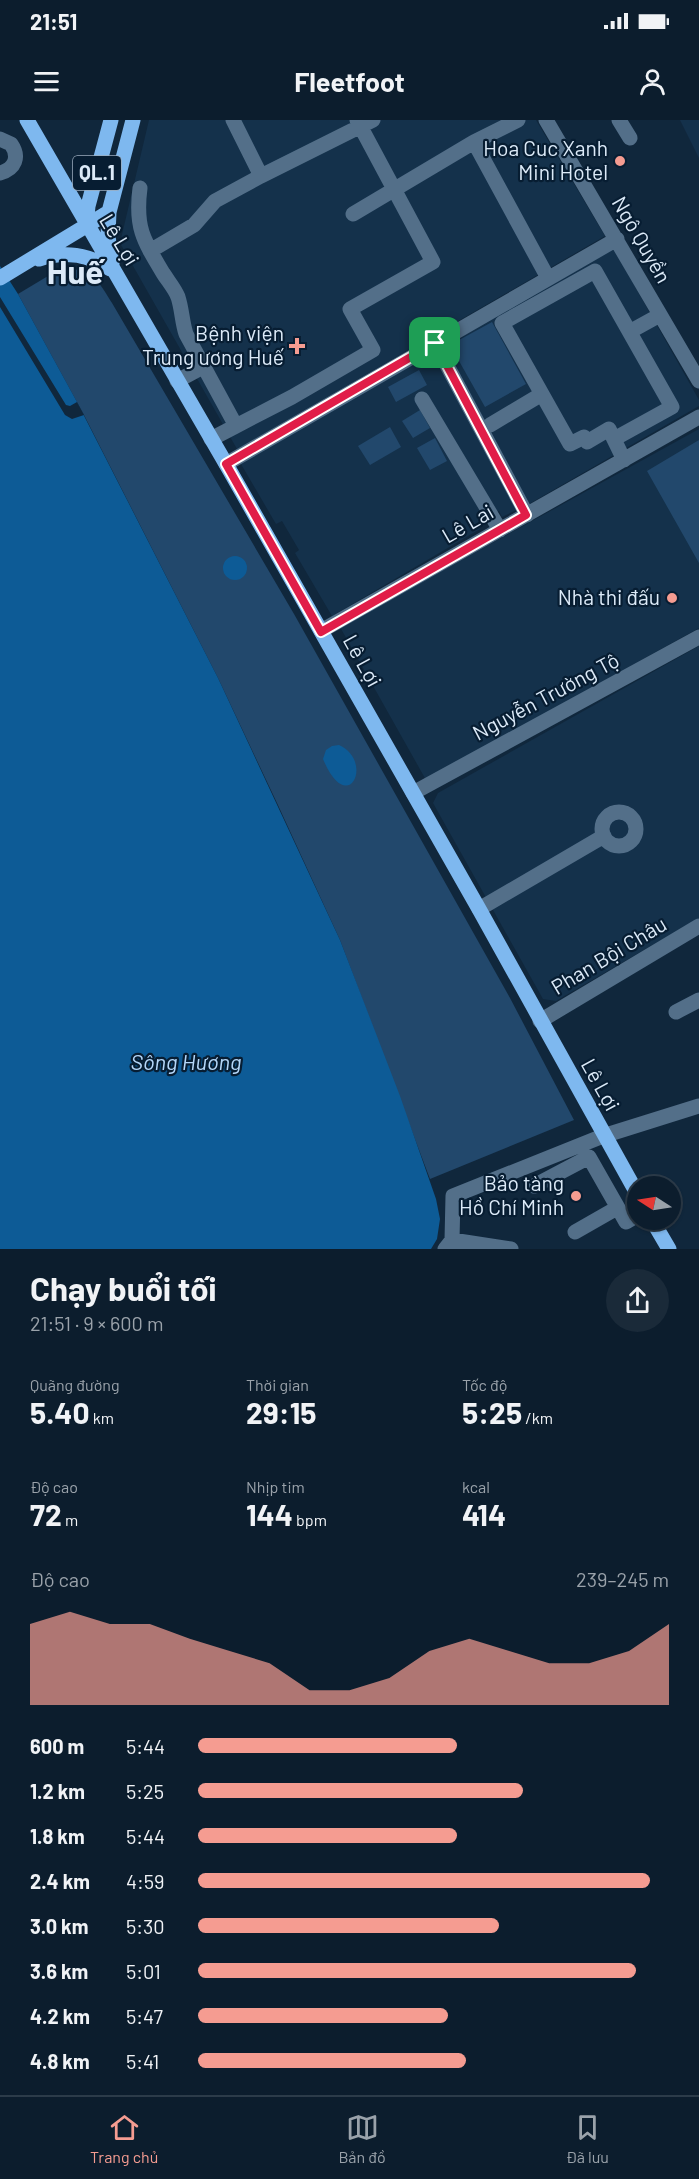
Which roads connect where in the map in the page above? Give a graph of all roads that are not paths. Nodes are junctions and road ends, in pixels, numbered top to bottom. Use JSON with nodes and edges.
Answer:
{"nodes":[{"id":1,"x":27,"y":120,"type":"edge"},
{"id":2,"x":111,"y":120,"type":"edge"},
{"id":3,"x":133,"y":120,"type":"edge"},
{"id":4,"x":233,"y":120,"type":"edge"},
{"id":5,"x":518,"y":120,"type":"edge"},
{"id":6,"x":546,"y":120,"type":"edge"},
{"id":7,"x":619,"y":120,"type":"edge"},
{"id":8,"x":363,"y":122,"type":"edge"},
{"id":9,"x":35,"y":134,"type":"junction"},
{"id":10,"x":630,"y":138,"type":"dead end"},
{"id":11,"x":474,"y":142,"type":"junction"},
{"id":12,"x":7,"y":143,"type":"edge"},
{"id":13,"x":0,"y":173,"type":"edge"},
{"id":14,"x":96,"y":176,"type":"junction"},
{"id":15,"x":261,"y":176,"type":"junction"},
{"id":16,"x":61,"y":181,"type":"junction"},
{"id":17,"x":140,"y":188,"type":"dead end"},
{"id":18,"x":393,"y":189,"type":"junction"},
{"id":19,"x":109,"y":212,"type":"junction"},
{"id":20,"x":353,"y":214,"type":"dead end"},
{"id":21,"x":86,"y":226,"type":"junction"},
{"id":22,"x":617,"y":239,"type":"junction"},
{"id":23,"x":150,"y":250,"type":"junction"},
{"id":24,"x":25,"y":264,"type":"junction"},
{"id":25,"x":114,"y":272,"type":"junction"},
{"id":26,"x":0,"y":278,"type":"edge"},
{"id":27,"x":548,"y":278,"type":"junction"},
{"id":28,"x":660,"y":315,"type":"junction"},
{"id":29,"x":631,"y":331,"type":"junction"},
{"id":30,"x":435,"y":343,"type":"junction"},
{"id":31,"x":203,"y":367,"type":"junction"},
{"id":32,"x":177,"y":381,"type":"junction"},
{"id":33,"x":699,"y":381,"type":"edge"},
{"id":34,"x":542,"y":394,"type":"junction"},
{"id":35,"x":422,"y":399,"type":"dead end"},
{"id":36,"x":699,"y":417,"type":"edge"},
{"id":37,"x":490,"y":425,"type":"dead end"},
{"id":38,"x":236,"y":426,"type":"junction"},
{"id":39,"x":211,"y":439,"type":"junction"},
{"id":40,"x":614,"y":439,"type":"junction"},
{"id":41,"x":624,"y":460,"type":"junction"},
{"id":42,"x":226,"y":464,"type":"junction"},
{"id":43,"x":526,"y":515,"type":"junction"},
{"id":44,"x":500,"y":530,"type":"junction"},
{"id":45,"x":321,"y":632,"type":"junction"},
{"id":46,"x":699,"y":638,"type":"edge"},
{"id":47,"x":413,"y":793,"type":"junction"},
{"id":48,"x":604,"y":836,"type":"dead end"},
{"id":49,"x":479,"y":909,"type":"junction"},
{"id":50,"x":699,"y":926,"type":"edge"},
{"id":51,"x":699,"y":1000,"type":"edge"},
{"id":52,"x":676,"y":1012,"type":"dead end"},
{"id":53,"x":540,"y":1022,"type":"junction"},
{"id":54,"x":699,"y":1106,"type":"edge"},
{"id":55,"x":603,"y":1136,"type":"junction"},
{"id":56,"x":627,"y":1176,"type":"edge"},
{"id":57,"x":534,"y":1185,"type":"dead end"},
{"id":58,"x":617,"y":1208,"type":"junction"},
{"id":59,"x":627,"y":1221,"type":"edge"},
{"id":60,"x":658,"y":1230,"type":"edge"},
{"id":61,"x":575,"y":1232,"type":"dead end"},
{"id":62,"x":449,"y":1245,"type":"edge"},
{"id":63,"x":511,"y":1249,"type":"edge"},
{"id":64,"x":669,"y":1249,"type":"edge"}],
"edges":[{"from":1,"to":9,"type":"main road","name":"Lê Lợi"},
{"from":2,"to":14,"type":"main road","number":"QL.1"},
{"from":3,"to":19,"type":"main road","number":"QL.1"},
{"from":4,"to":15,"type":"street"},
{"from":5,"to":11,"type":"street"},
{"from":6,"to":22,"type":"street","name":"Ngô Quyền"},
{"from":7,"to":10,"type":"street"},
{"from":8,"to":15,"type":"street"},
{"from":8,"to":18,"type":"street"},
{"from":9,"to":12,"type":"street"},
{"from":9,"to":16,"type":"main road","name":"Lê Lợi"},
{"from":11,"to":18,"type":"street"},
{"from":11,"to":27,"type":"street"},
{"from":12,"to":13,"type":"street"},
{"from":14,"to":16,"type":"main road"},
{"from":14,"to":21,"type":"main road","number":"QL.1"},
{"from":15,"to":23,"type":"street"},
{"from":16,"to":21,"type":"main road","name":"Lê Lợi"},
{"from":17,"to":23,"type":"street"},
{"from":18,"to":20,"type":"street"},
{"from":18,"to":38,"type":"street"},
{"from":19,"to":21,"type":"main road","number":"QL.1"},
{"from":19,"to":25,"type":"main road"},
{"from":21,"to":24,"type":"main road","number":"QL.1"},
{"from":21,"to":25,"type":"main road","name":"Lê Lợi"},
{"from":22,"to":27,"type":"street"},
{"from":22,"to":28,"type":"street","name":"Ngô Quyền"},
{"from":23,"to":31,"type":"street"},
{"from":24,"to":25,"type":"main road"},
{"from":24,"to":26,"type":"main road","number":"QL.1"},
{"from":25,"to":32,"type":"main road","name":"Lê Lợi"},
{"from":27,"to":30,"type":"street"},
{"from":28,"to":29,"type":"street"},
{"from":28,"to":33,"type":"street","name":"Ngô Quyền"},
{"from":29,"to":34,"type":"street"},
{"from":29,"to":40,"type":"street"},
{"from":30,"to":42,"type":"street"},
{"from":30,"to":43,"type":"street"},
{"from":31,"to":32,"type":"street"},
{"from":31,"to":38,"type":"street"},
{"from":32,"to":39,"type":"main road","name":"Lê Lợi"},
{"from":34,"to":37,"type":"street"},
{"from":34,"to":40,"type":"street"},
{"from":35,"to":44,"type":"street"},
{"from":36,"to":41,"type":"street","name":"Lê Lai"},
{"from":38,"to":39,"type":"street"},
{"from":39,"to":42,"type":"main road","name":"Lê Lợi"},
{"from":40,"to":41,"type":"street"},
{"from":41,"to":43,"type":"street","name":"Lê Lai"},
{"from":42,"to":45,"type":"main road","name":"Lê Lợi"},
{"from":43,"to":44,"type":"street","name":"Lê Lai"},
{"from":44,"to":45,"type":"street","name":"Lê Lai"},
{"from":45,"to":47,"type":"main road","name":"Lê Lợi"},
{"from":46,"to":47,"type":"street","name":"Nguyễn Trường Tộ"},
{"from":47,"to":49,"type":"main road","name":"Lê Lợi"},
{"from":48,"to":49,"type":"street"},
{"from":49,"to":53,"type":"main road","name":"Lê Lợi"},
{"from":50,"to":53,"type":"street","name":"Phan Bội Châu"},
{"from":51,"to":52,"type":"street"},
{"from":53,"to":55,"type":"main road","name":"Lê Lợi"},
{"from":54,"to":55,"type":"street"},
{"from":55,"to":56,"type":"main road","name":"Lê Lợi"},
{"from":55,"to":62,"type":"street"},
{"from":57,"to":58,"type":"street"},
{"from":58,"to":59,"type":"street"},
{"from":58,"to":61,"type":"street"},
{"from":60,"to":64,"type":"main road"},
{"from":62,"to":63,"type":"street"}]}
